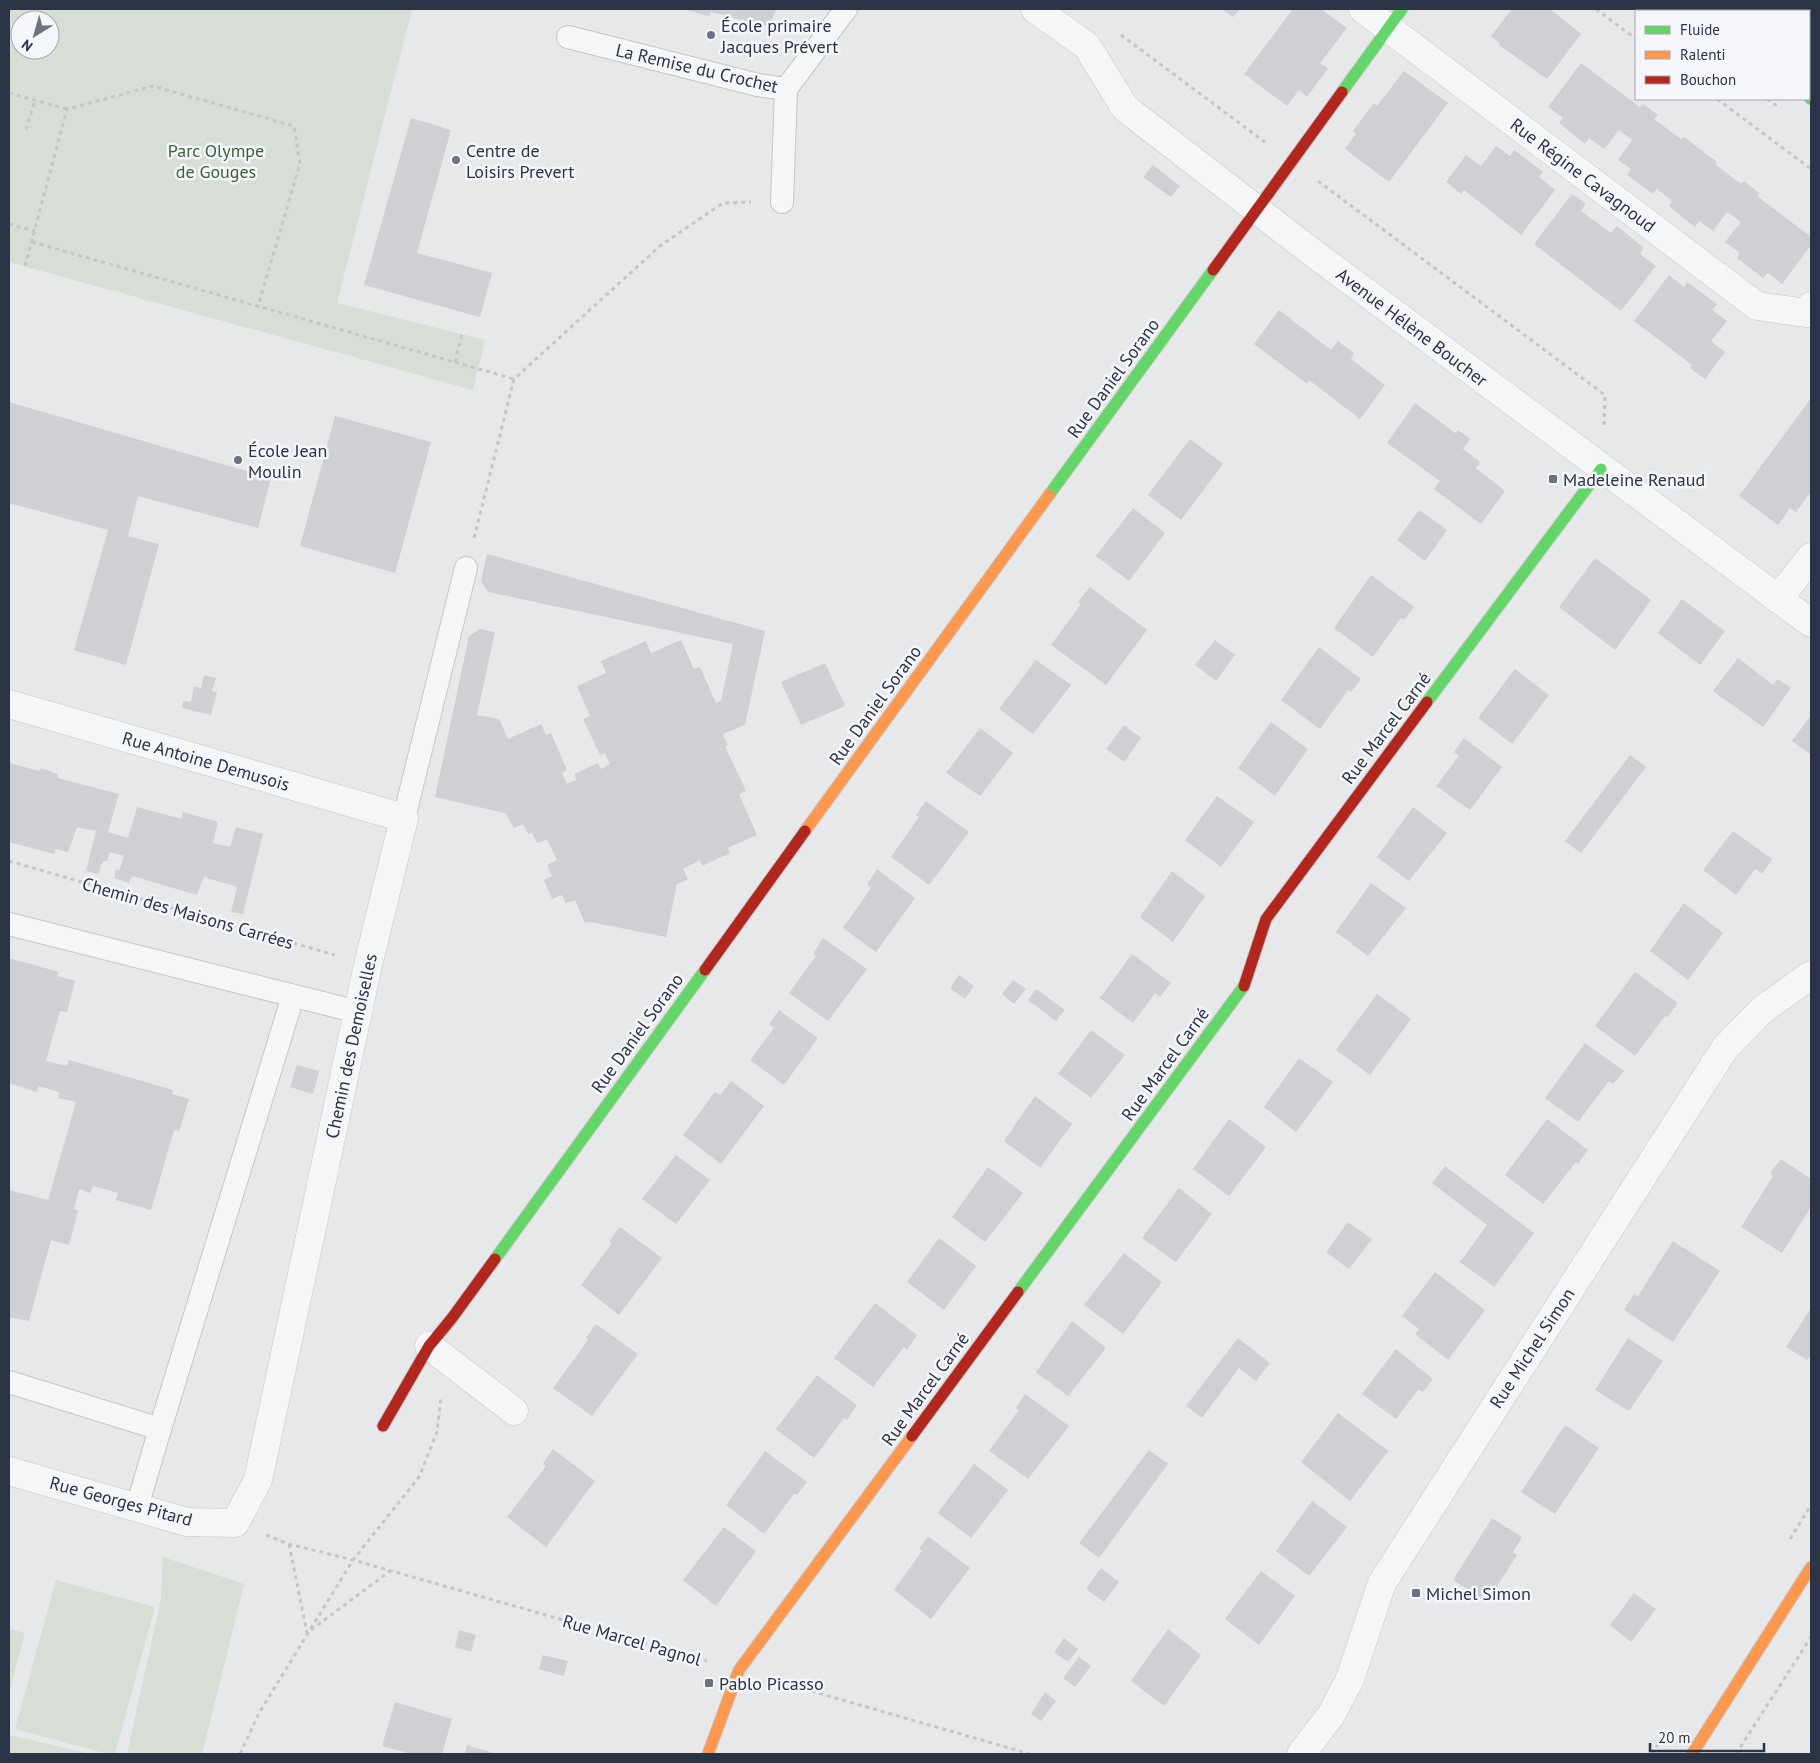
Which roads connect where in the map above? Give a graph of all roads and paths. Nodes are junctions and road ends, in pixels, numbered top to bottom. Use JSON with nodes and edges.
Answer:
{"nodes":[{"id":1,"x":846,"y":9,"type":"edge"},
{"id":2,"x":1035,"y":9,"type":"edge"},
{"id":3,"x":1363,"y":9,"type":"edge"},
{"id":4,"x":1596,"y":9,"type":"edge"},
{"id":5,"x":1396,"y":18,"type":"edge"},
{"id":6,"x":1118,"y":32,"type":"dead end"},
{"id":7,"x":568,"y":37,"type":"dead end"},
{"id":8,"x":1635,"y":38,"type":"edge"},
{"id":9,"x":786,"y":89,"type":"junction"},
{"id":10,"x":9,"y":93,"type":"edge"},
{"id":11,"x":35,"y":100,"type":"junction"},
{"id":12,"x":1718,"y":100,"type":"edge"},
{"id":13,"x":67,"y":110,"type":"junction"},
{"id":14,"x":26,"y":130,"type":"dead end"},
{"id":15,"x":1291,"y":161,"type":"junction"},
{"id":16,"x":1811,"y":169,"type":"edge"},
{"id":17,"x":782,"y":202,"type":"joint"},
{"id":18,"x":1257,"y":210,"type":"junction"},
{"id":19,"x":9,"y":224,"type":"edge"},
{"id":20,"x":34,"y":231,"type":"junction"},
{"id":21,"x":32,"y":242,"type":"junction"},
{"id":22,"x":25,"y":266,"type":"dead end"},
{"id":23,"x":258,"y":306,"type":"junction"},
{"id":24,"x":1811,"y":306,"type":"edge"},
{"id":25,"x":462,"y":334,"type":"dead end"},
{"id":26,"x":455,"y":362,"type":"junction"},
{"id":27,"x":514,"y":379,"type":"junction"},
{"id":28,"x":1601,"y":469,"type":"junction"},
{"id":29,"x":1811,"y":557,"type":"edge"},
{"id":30,"x":466,"y":568,"type":"joint"},
{"id":31,"x":1778,"y":599,"type":"junction"},
{"id":32,"x":1811,"y":623,"type":"edge"},
{"id":33,"x":9,"y":704,"type":"edge"},
{"id":34,"x":404,"y":818,"type":"junction"},
{"id":35,"x":9,"y":861,"type":"edge"},
{"id":36,"x":9,"y":924,"type":"edge"},
{"id":37,"x":368,"y":965,"type":"junction"},
{"id":38,"x":1811,"y":975,"type":"edge"},
{"id":39,"x":293,"y":996,"type":"junction"},
{"id":40,"x":358,"y":1012,"type":"junction"},
{"id":41,"x":429,"y":1346,"type":"junction"},
{"id":42,"x":455,"y":1366,"type":"junction"},
{"id":43,"x":9,"y":1382,"type":"edge"},
{"id":44,"x":514,"y":1411,"type":"dead end"},
{"id":45,"x":383,"y":1426,"type":"dead end"},
{"id":46,"x":160,"y":1429,"type":"junction"},
{"id":47,"x":9,"y":1472,"type":"edge"},
{"id":48,"x":137,"y":1507,"type":"junction"},
{"id":49,"x":235,"y":1523,"type":"junction"},
{"id":50,"x":289,"y":1544,"type":"junction"},
{"id":51,"x":353,"y":1560,"type":"junction"},
{"id":52,"x":1811,"y":1567,"type":"edge"},
{"id":53,"x":390,"y":1571,"type":"junction"},
{"id":54,"x":307,"y":1633,"type":"junction"},
{"id":55,"x":1811,"y":1637,"type":"edge"},
{"id":56,"x":739,"y":1670,"type":"junction"},
{"id":57,"x":240,"y":1754,"type":"edge"},
{"id":58,"x":708,"y":1754,"type":"edge"},
{"id":59,"x":1030,"y":1754,"type":"edge"},
{"id":60,"x":1302,"y":1754,"type":"edge"},
{"id":61,"x":1692,"y":1754,"type":"edge"},
{"id":62,"x":1736,"y":1754,"type":"edge"}],
"edges":[{"from":1,"to":9,"type":"lane","name":"La Remise du Crochet"},
{"from":2,"to":18,"type":"street","name":"Avenue Hélène Boucher"},
{"from":3,"to":5,"type":"street","name":"Rue Régine Cavagnoud"},
{"from":4,"to":8,"type":"path"},
{"from":5,"to":15,"type":"street","name":"Rue Daniel Sorano"},
{"from":5,"to":24,"type":"street","name":"Rue Régine Cavagnoud"},
{"from":6,"to":15,"type":"path"},
{"from":7,"to":9,"type":"lane","name":"La Remise du Crochet"},
{"from":9,"to":17,"type":"lane"},
{"from":10,"to":11,"type":"path"},
{"from":11,"to":13,"type":"path"},
{"from":11,"to":14,"type":"path"},
{"from":12,"to":16,"type":"path"},
{"from":13,"to":20,"type":"path"},
{"from":13,"to":23,"type":"path"},
{"from":15,"to":18,"type":"street","name":"Rue Daniel Sorano"},
{"from":15,"to":28,"type":"path"},
{"from":17,"to":27,"type":"path"},
{"from":18,"to":28,"type":"street","name":"Avenue Hélène Boucher"},
{"from":18,"to":41,"type":"street","name":"Rue Daniel Sorano"},
{"from":19,"to":20,"type":"path"},
{"from":20,"to":21,"type":"path"},
{"from":21,"to":22,"type":"path"},
{"from":21,"to":23,"type":"path"},
{"from":23,"to":26,"type":"path"},
{"from":25,"to":26,"type":"path"},
{"from":26,"to":27,"type":"path"},
{"from":27,"to":30,"type":"path"},
{"from":28,"to":31,"type":"street","name":"Avenue Hélène Boucher"},
{"from":28,"to":56,"type":"street","name":"Rue Marcel Carné"},
{"from":29,"to":31,"type":"street"},
{"from":30,"to":34,"type":"lane","name":"Chemin des Demoiselles"},
{"from":31,"to":32,"type":"street","name":"Avenue Hélène Boucher"},
{"from":33,"to":34,"type":"street","name":"Rue Antoine Demusois"},
{"from":34,"to":37,"type":"street","name":"Chemin des Demoiselles"},
{"from":35,"to":37,"type":"path","name":"Chemin des Maisons Carrées"},
{"from":36,"to":39,"type":"lane"},
{"from":37,"to":40,"type":"street","name":"Chemin des Demoiselles"},
{"from":38,"to":60,"type":"street","name":"Rue Michel Simon"},
{"from":39,"to":40,"type":"lane"},
{"from":39,"to":46,"type":"lane"},
{"from":40,"to":49,"type":"street","name":"Chemin des Demoiselles"},
{"from":41,"to":42,"type":"street"},
{"from":41,"to":45,"type":"street","name":"Rue Daniel Sorano"},
{"from":42,"to":44,"type":"street"},
{"from":42,"to":51,"type":"path"},
{"from":43,"to":46,"type":"lane"},
{"from":46,"to":48,"type":"lane"},
{"from":47,"to":48,"type":"street","name":"Rue Georges Pitard"},
{"from":48,"to":49,"type":"street","name":"Rue Georges Pitard"},
{"from":49,"to":50,"type":"path","name":"Rue Marcel Pagnol"},
{"from":50,"to":51,"type":"path","name":"Rue Marcel Pagnol"},
{"from":50,"to":54,"type":"path"},
{"from":51,"to":53,"type":"path","name":"Rue Marcel Pagnol"},
{"from":51,"to":54,"type":"path"},
{"from":52,"to":61,"type":"street"},
{"from":53,"to":54,"type":"path"},
{"from":53,"to":56,"type":"path","name":"Rue Marcel Pagnol"},
{"from":54,"to":57,"type":"path"},
{"from":55,"to":62,"type":"path"},
{"from":56,"to":58,"type":"street","name":"Rue Marcel Carné"},
{"from":56,"to":59,"type":"path","name":"Rue Marcel Pagnol"}]}
